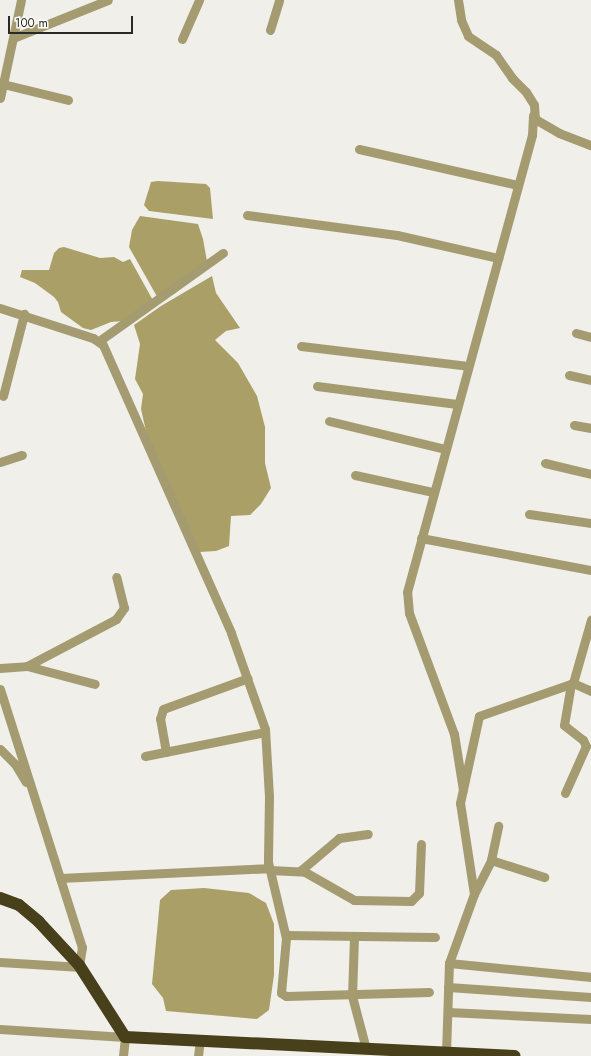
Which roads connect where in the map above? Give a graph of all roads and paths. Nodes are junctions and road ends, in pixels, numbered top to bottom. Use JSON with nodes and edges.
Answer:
{"nodes":[{"id":1,"x":21,"y":0,"type":"edge"},
{"id":2,"x":108,"y":0,"type":"edge"},
{"id":3,"x":199,"y":0,"type":"edge"},
{"id":4,"x":279,"y":0,"type":"edge"},
{"id":5,"x":458,"y":0,"type":"edge"},
{"id":6,"x":270,"y":30,"type":"dead end"},
{"id":7,"x":13,"y":38,"type":"junction"},
{"id":8,"x":182,"y":39,"type":"dead end"},
{"id":9,"x":3,"y":84,"type":"junction"},
{"id":10,"x":0,"y":98,"type":"edge"},
{"id":11,"x":68,"y":100,"type":"dead end"},
{"id":12,"x":533,"y":115,"type":"junction"},
{"id":13,"x":591,"y":146,"type":"edge"},
{"id":14,"x":359,"y":149,"type":"dead end"},
{"id":15,"x":518,"y":185,"type":"junction"},
{"id":16,"x":247,"y":216,"type":"dead end"},
{"id":17,"x":222,"y":253,"type":"dead end"},
{"id":18,"x":498,"y":258,"type":"junction"},
{"id":19,"x":0,"y":308,"type":"edge"},
{"id":20,"x":24,"y":314,"type":"junction"},
{"id":21,"x":576,"y":333,"type":"dead end"},
{"id":22,"x":591,"y":336,"type":"edge"},
{"id":23,"x":99,"y":341,"type":"junction"},
{"id":24,"x":301,"y":346,"type":"dead end"},
{"id":25,"x":468,"y":366,"type":"junction"},
{"id":26,"x":569,"y":375,"type":"dead end"},
{"id":27,"x":591,"y":380,"type":"edge"},
{"id":28,"x":317,"y":386,"type":"dead end"},
{"id":29,"x":4,"y":396,"type":"dead end"},
{"id":30,"x":457,"y":404,"type":"junction"},
{"id":31,"x":329,"y":421,"type":"dead end"},
{"id":32,"x":574,"y":425,"type":"dead end"},
{"id":33,"x":591,"y":428,"type":"edge"},
{"id":34,"x":445,"y":449,"type":"junction"},
{"id":35,"x":22,"y":455,"type":"dead end"},
{"id":36,"x":0,"y":462,"type":"edge"},
{"id":37,"x":545,"y":463,"type":"dead end"},
{"id":38,"x":591,"y":474,"type":"edge"},
{"id":39,"x":355,"y":476,"type":"dead end"},
{"id":40,"x":434,"y":492,"type":"junction"},
{"id":41,"x":529,"y":514,"type":"dead end"},
{"id":42,"x":591,"y":523,"type":"edge"},
{"id":43,"x":421,"y":538,"type":"junction"},
{"id":44,"x":591,"y":570,"type":"edge"},
{"id":45,"x":116,"y":577,"type":"dead end"},
{"id":46,"x":591,"y":620,"type":"edge"},
{"id":47,"x":588,"y":641,"type":"edge"},
{"id":48,"x":27,"y":666,"type":"junction"},
{"id":49,"x":0,"y":668,"type":"edge"},
{"id":50,"x":248,"y":678,"type":"junction"},
{"id":51,"x":572,"y":683,"type":"junction"},
{"id":52,"x":95,"y":684,"type":"dead end"},
{"id":53,"x":0,"y":689,"type":"edge"},
{"id":54,"x":591,"y":691,"type":"edge"},
{"id":55,"x":265,"y":732,"type":"junction"},
{"id":56,"x":0,"y":749,"type":"edge"},
{"id":57,"x":166,"y":752,"type":"junction"},
{"id":58,"x":145,"y":756,"type":"dead end"},
{"id":59,"x":463,"y":790,"type":"junction"},
{"id":60,"x":33,"y":793,"type":"junction"},
{"id":61,"x":565,"y":793,"type":"dead end"},
{"id":62,"x":498,"y":826,"type":"dead end"},
{"id":63,"x":368,"y":834,"type":"dead end"},
{"id":64,"x":421,"y":844,"type":"dead end"},
{"id":65,"x":491,"y":860,"type":"junction"},
{"id":66,"x":269,"y":869,"type":"junction"},
{"id":67,"x":300,"y":871,"type":"junction"},
{"id":68,"x":544,"y":877,"type":"dead end"},
{"id":69,"x":60,"y":878,"type":"junction"},
{"id":70,"x":474,"y":894,"type":"junction"},
{"id":71,"x":0,"y":898,"type":"edge"},
{"id":72,"x":286,"y":935,"type":"junction"},
{"id":73,"x":354,"y":937,"type":"junction"},
{"id":74,"x":435,"y":937,"type":"dead end"},
{"id":75,"x":0,"y":962,"type":"edge"},
{"id":76,"x":449,"y":963,"type":"junction"},
{"id":77,"x":80,"y":966,"type":"junction"},
{"id":78,"x":591,"y":977,"type":"edge"},
{"id":79,"x":448,"y":987,"type":"junction"},
{"id":80,"x":429,"y":992,"type":"dead end"},
{"id":81,"x":352,"y":996,"type":"junction"},
{"id":82,"x":591,"y":997,"type":"edge"},
{"id":83,"x":448,"y":1012,"type":"junction"},
{"id":84,"x":591,"y":1019,"type":"edge"},
{"id":85,"x":0,"y":1029,"type":"edge"},
{"id":86,"x":125,"y":1037,"type":"junction"},
{"id":87,"x":200,"y":1040,"type":"junction"},
{"id":88,"x":360,"y":1051,"type":"edge"},
{"id":89,"x":446,"y":1053,"type":"junction"},
{"id":90,"x":422,"y":1054,"type":"edge"},
{"id":91,"x":123,"y":1056,"type":"edge"},
{"id":92,"x":198,"y":1056,"type":"edge"},
{"id":93,"x":515,"y":1056,"type":"edge"}],
"edges":[{"from":1,"to":7,"type":"street"},
{"from":2,"to":7,"type":"street"},
{"from":3,"to":8,"type":"street"},
{"from":4,"to":6,"type":"street"},
{"from":5,"to":12,"type":"street"},
{"from":7,"to":9,"type":"street"},
{"from":9,"to":10,"type":"street"},
{"from":9,"to":11,"type":"street"},
{"from":12,"to":13,"type":"street"},
{"from":12,"to":15,"type":"street"},
{"from":14,"to":15,"type":"street"},
{"from":15,"to":18,"type":"street"},
{"from":16,"to":18,"type":"street"},
{"from":17,"to":23,"type":"street"},
{"from":18,"to":25,"type":"street"},
{"from":19,"to":20,"type":"street"},
{"from":20,"to":23,"type":"street"},
{"from":20,"to":29,"type":"street"},
{"from":21,"to":22,"type":"street"},
{"from":23,"to":50,"type":"street"},
{"from":24,"to":25,"type":"street"},
{"from":25,"to":30,"type":"street"},
{"from":26,"to":27,"type":"street"},
{"from":28,"to":30,"type":"street"},
{"from":30,"to":34,"type":"street"},
{"from":31,"to":34,"type":"street"},
{"from":32,"to":33,"type":"street"},
{"from":34,"to":40,"type":"street"},
{"from":35,"to":36,"type":"street"},
{"from":37,"to":38,"type":"street"},
{"from":39,"to":40,"type":"street"},
{"from":40,"to":43,"type":"street"},
{"from":41,"to":42,"type":"street"},
{"from":43,"to":44,"type":"street"},
{"from":43,"to":59,"type":"street"},
{"from":45,"to":48,"type":"street"},
{"from":46,"to":47,"type":"street"},
{"from":47,"to":51,"type":"street"},
{"from":48,"to":49,"type":"street"},
{"from":48,"to":52,"type":"street"},
{"from":50,"to":55,"type":"street"},
{"from":50,"to":57,"type":"street"},
{"from":51,"to":54,"type":"street"},
{"from":51,"to":59,"type":"street"},
{"from":51,"to":61,"type":"street"},
{"from":53,"to":60,"type":"street"},
{"from":55,"to":57,"type":"street"},
{"from":55,"to":66,"type":"street"},
{"from":56,"to":60,"type":"street"},
{"from":57,"to":58,"type":"street"},
{"from":59,"to":70,"type":"street"},
{"from":60,"to":69,"type":"street"},
{"from":62,"to":65,"type":"street"},
{"from":63,"to":67,"type":"street"},
{"from":64,"to":67,"type":"street"},
{"from":65,"to":68,"type":"street"},
{"from":65,"to":70,"type":"street"},
{"from":66,"to":67,"type":"street"},
{"from":66,"to":69,"type":"street"},
{"from":66,"to":72,"type":"street"},
{"from":69,"to":77,"type":"street"},
{"from":70,"to":76,"type":"street"},
{"from":71,"to":77,"type":"highway"},
{"from":72,"to":73,"type":"street"},
{"from":72,"to":81,"type":"street"},
{"from":73,"to":74,"type":"street"},
{"from":73,"to":81,"type":"street"},
{"from":75,"to":77,"type":"street"},
{"from":76,"to":78,"type":"street"},
{"from":76,"to":79,"type":"street"},
{"from":77,"to":86,"type":"highway"},
{"from":79,"to":82,"type":"street"},
{"from":79,"to":83,"type":"street"},
{"from":80,"to":81,"type":"street"},
{"from":81,"to":88,"type":"street"},
{"from":83,"to":84,"type":"street"},
{"from":83,"to":89,"type":"street"},
{"from":85,"to":86,"type":"street"},
{"from":86,"to":87,"type":"highway"},
{"from":86,"to":91,"type":"street"},
{"from":87,"to":88,"type":"highway"},
{"from":87,"to":92,"type":"street"},
{"from":88,"to":90,"type":"highway"},
{"from":89,"to":90,"type":"highway"},
{"from":89,"to":93,"type":"highway"}]}
